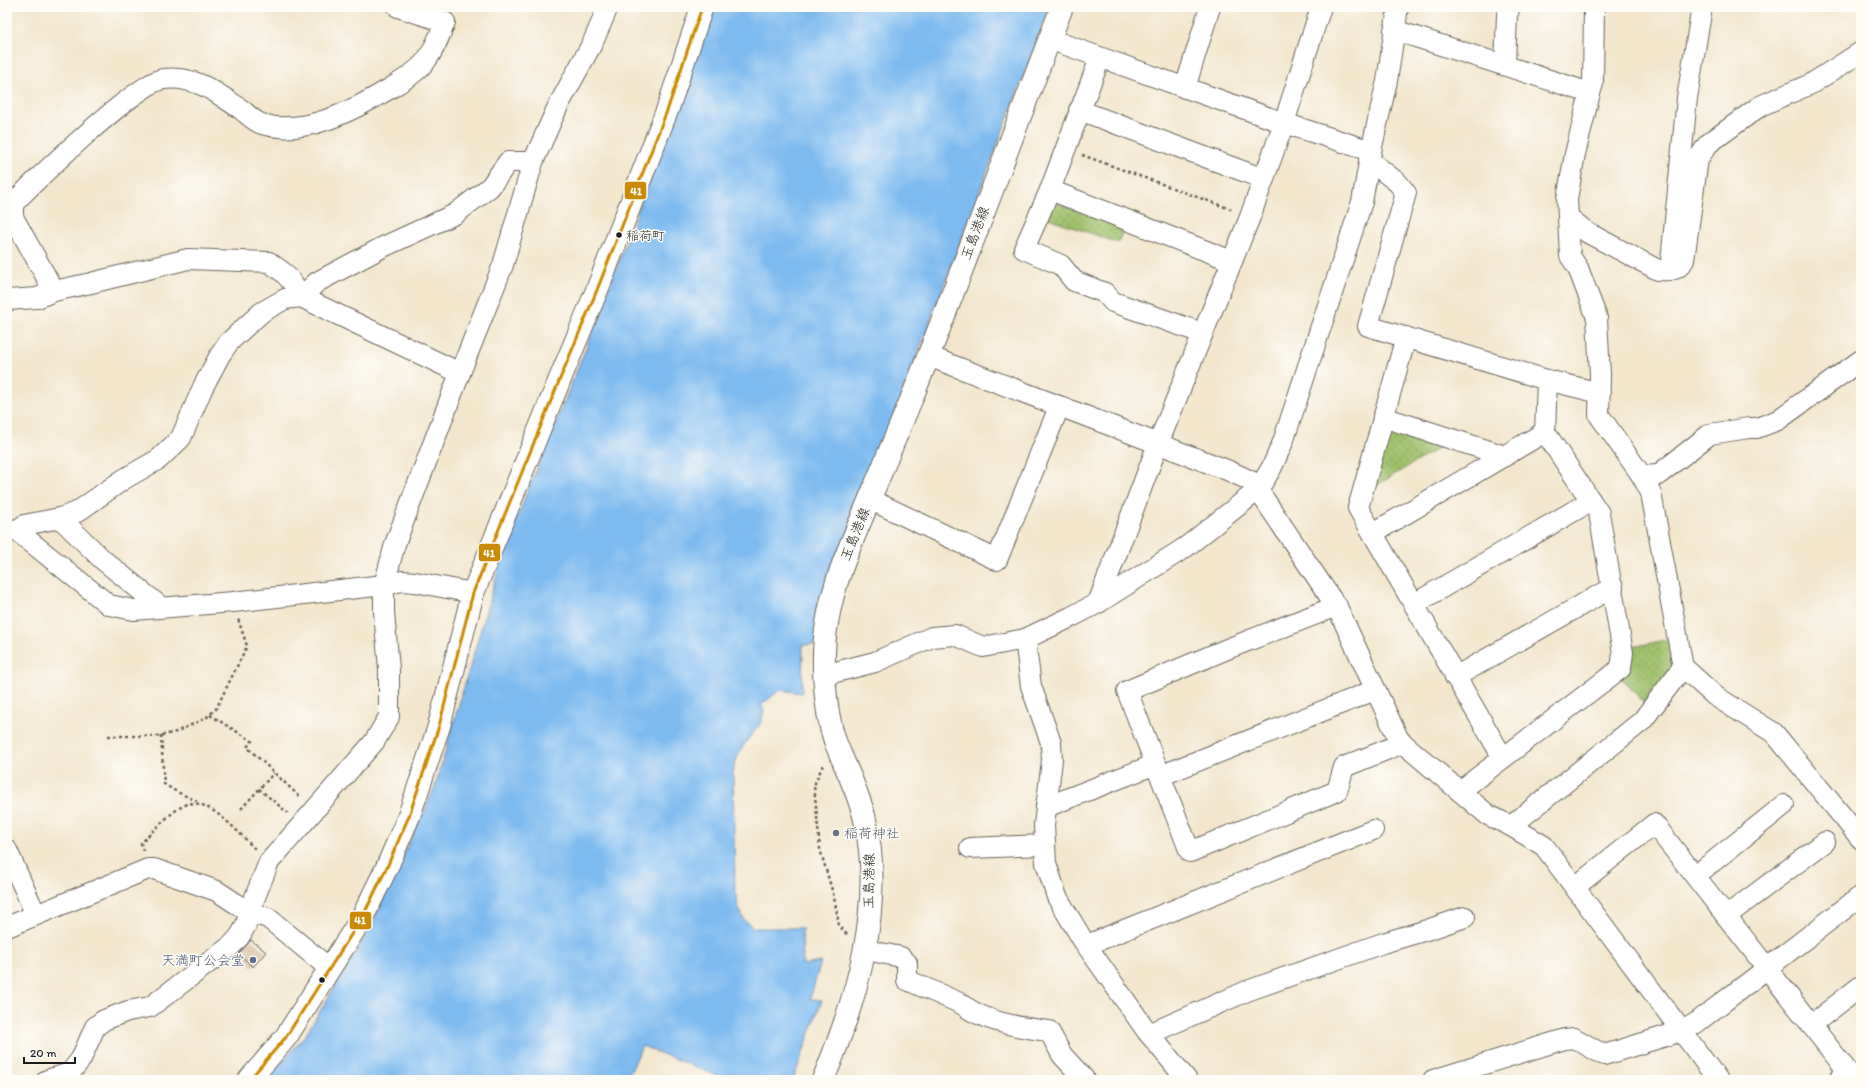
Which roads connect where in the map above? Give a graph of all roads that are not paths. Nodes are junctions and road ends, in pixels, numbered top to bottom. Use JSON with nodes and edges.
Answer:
{"nodes":[{"id":1,"x":398,"y":7,"type":"edge"},
{"id":2,"x":608,"y":7,"type":"edge"},
{"id":3,"x":702,"y":7,"type":"edge"},
{"id":4,"x":1062,"y":7,"type":"edge"},
{"id":5,"x":1210,"y":7,"type":"edge"},
{"id":6,"x":1321,"y":7,"type":"edge"},
{"id":7,"x":1398,"y":7,"type":"edge"},
{"id":8,"x":1510,"y":7,"type":"edge"},
{"id":9,"x":1594,"y":7,"type":"edge"},
{"id":10,"x":1702,"y":7,"type":"edge"},
{"id":11,"x":1394,"y":30,"type":"junction"},
{"id":12,"x":1049,"y":39,"type":"junction"},
{"id":13,"x":1861,"y":52,"type":"edge"},
{"id":14,"x":1100,"y":58,"type":"junction"},
{"id":15,"x":1505,"y":65,"type":"junction"},
{"id":16,"x":1186,"y":88,"type":"junction"},
{"id":17,"x":1590,"y":93,"type":"junction"},
{"id":18,"x":1079,"y":110,"type":"junction"},
{"id":19,"x":1284,"y":123,"type":"junction"},
{"id":20,"x":1370,"y":156,"type":"junction"},
{"id":21,"x":533,"y":162,"type":"junction"},
{"id":22,"x":1264,"y":179,"type":"junction"},
{"id":23,"x":1050,"y":190,"type":"junction"},
{"id":24,"x":1568,"y":217,"type":"junction"},
{"id":25,"x":1232,"y":261,"type":"junction"},
{"id":26,"x":1670,"y":271,"type":"junction"},
{"id":27,"x":54,"y":291,"type":"junction"},
{"id":28,"x":301,"y":297,"type":"junction"},
{"id":29,"x":7,"y":300,"type":"edge"},
{"id":30,"x":1202,"y":333,"type":"junction"},
{"id":31,"x":1406,"y":337,"type":"junction"},
{"id":32,"x":928,"y":356,"type":"junction"},
{"id":33,"x":1861,"y":360,"type":"edge"},
{"id":34,"x":460,"y":373,"type":"junction"},
{"id":35,"x":1547,"y":380,"type":"junction"},
{"id":36,"x":1600,"y":393,"type":"junction"},
{"id":37,"x":1059,"y":406,"type":"junction"},
{"id":38,"x":1384,"y":417,"type":"junction"},
{"id":39,"x":1545,"y":432,"type":"junction"},
{"id":40,"x":1158,"y":444,"type":"junction"},
{"id":41,"x":1505,"y":456,"type":"junction"},
{"id":42,"x":1642,"y":476,"type":"junction"},
{"id":43,"x":1258,"y":490,"type":"junction"},
{"id":44,"x":869,"y":498,"type":"junction"},
{"id":45,"x":1591,"y":501,"type":"junction"},
{"id":46,"x":60,"y":518,"type":"junction"},
{"id":47,"x":10,"y":530,"type":"edge"},
{"id":48,"x":1373,"y":533,"type":"junction"},
{"id":49,"x":384,"y":585,"type":"junction"},
{"id":50,"x":1613,"y":587,"type":"junction"},
{"id":51,"x":474,"y":593,"type":"junction"},
{"id":52,"x":1098,"y":603,"type":"junction"},
{"id":53,"x":1414,"y":604,"type":"junction"},
{"id":54,"x":1337,"y":606,"type":"junction"},
{"id":55,"x":161,"y":607,"type":"junction"},
{"id":56,"x":1026,"y":640,"type":"junction"},
{"id":57,"x":1683,"y":667,"type":"junction"},
{"id":58,"x":824,"y":675,"type":"junction"},
{"id":59,"x":1455,"y":676,"type":"junction"},
{"id":60,"x":1376,"y":690,"type":"junction"},
{"id":61,"x":1403,"y":743,"type":"junction"},
{"id":62,"x":1503,"y":758,"type":"junction"},
{"id":63,"x":1158,"y":770,"type":"junction"},
{"id":64,"x":1460,"y":791,"type":"junction"},
{"id":65,"x":1784,"y":805,"type":"dead end"},
{"id":66,"x":1046,"y":807,"type":"junction"},
{"id":67,"x":1511,"y":826,"type":"junction"},
{"id":68,"x":1373,"y":830,"type":"dead end"},
{"id":69,"x":1861,"y":839,"type":"edge"},
{"id":70,"x":1825,"y":842,"type":"dead end"},
{"id":71,"x":1046,"y":845,"type":"junction"},
{"id":72,"x":970,"y":848,"type":"dead end"},
{"id":73,"x":7,"y":850,"type":"edge"},
{"id":74,"x":1695,"y":876,"type":"junction"},
{"id":75,"x":1575,"y":887,"type":"junction"},
{"id":76,"x":1861,"y":896,"type":"edge"},
{"id":77,"x":249,"y":912,"type":"junction"},
{"id":78,"x":36,"y":915,"type":"junction"},
{"id":79,"x":1726,"y":916,"type":"junction"},
{"id":80,"x":1465,"y":917,"type":"dead end"},
{"id":81,"x":7,"y":927,"type":"edge"},
{"id":82,"x":1086,"y":945,"type":"junction"},
{"id":83,"x":866,"y":950,"type":"junction"},
{"id":84,"x":330,"y":968,"type":"junction"},
{"id":85,"x":1767,"y":968,"type":"junction"},
{"id":86,"x":1861,"y":986,"type":"edge"},
{"id":87,"x":1811,"y":1025,"type":"junction"},
{"id":88,"x":1682,"y":1031,"type":"junction"},
{"id":89,"x":1149,"y":1034,"type":"junction"},
{"id":90,"x":47,"y":1080,"type":"edge"},
{"id":91,"x":249,"y":1080,"type":"edge"},
{"id":92,"x":823,"y":1080,"type":"edge"},
{"id":93,"x":1085,"y":1080,"type":"edge"},
{"id":94,"x":1187,"y":1080,"type":"edge"},
{"id":95,"x":1433,"y":1080,"type":"edge"},
{"id":96,"x":1718,"y":1080,"type":"edge"},
{"id":97,"x":1839,"y":1080,"type":"edge"}],
"edges":[{"from":1,"to":27,"type":"street"},
{"from":2,"to":21,"type":"street"},
{"from":3,"to":51,"type":"main road"},
{"from":4,"to":12,"type":"main road","name":"玉島港線"},
{"from":5,"to":16,"type":"street"},
{"from":6,"to":19,"type":"street"},
{"from":7,"to":11,"type":"street"},
{"from":8,"to":15,"type":"street"},
{"from":9,"to":17,"type":"street"},
{"from":10,"to":26,"type":"street"},
{"from":11,"to":15,"type":"street"},
{"from":11,"to":20,"type":"street"},
{"from":12,"to":14,"type":"street"},
{"from":12,"to":32,"type":"main road","name":"玉島港線"},
{"from":13,"to":26,"type":"street"},
{"from":14,"to":16,"type":"street"},
{"from":14,"to":18,"type":"street"},
{"from":15,"to":17,"type":"street"},
{"from":16,"to":19,"type":"street"},
{"from":17,"to":24,"type":"street"},
{"from":18,"to":22,"type":"street"},
{"from":18,"to":23,"type":"street"},
{"from":19,"to":20,"type":"street"},
{"from":19,"to":22,"type":"street"},
{"from":20,"to":31,"type":"street"},
{"from":20,"to":43,"type":"street"},
{"from":21,"to":28,"type":"street"},
{"from":21,"to":34,"type":"street"},
{"from":22,"to":25,"type":"street"},
{"from":23,"to":25,"type":"street"},
{"from":23,"to":30,"type":"street"},
{"from":24,"to":26,"type":"street"},
{"from":24,"to":36,"type":"street"},
{"from":25,"to":30,"type":"street"},
{"from":27,"to":28,"type":"street"},
{"from":27,"to":29,"type":"street"},
{"from":28,"to":34,"type":"street"},
{"from":28,"to":46,"type":"street"},
{"from":30,"to":40,"type":"street"},
{"from":31,"to":35,"type":"street"},
{"from":31,"to":38,"type":"street"},
{"from":32,"to":37,"type":"street"},
{"from":32,"to":44,"type":"main road","name":"玉島港線"},
{"from":33,"to":42,"type":"street"},
{"from":34,"to":49,"type":"street"},
{"from":35,"to":36,"type":"street"},
{"from":35,"to":39,"type":"street"},
{"from":36,"to":42,"type":"street"},
{"from":37,"to":40,"type":"street"},
{"from":37,"to":44,"type":"street"},
{"from":38,"to":41,"type":"street"},
{"from":38,"to":48,"type":"street"},
{"from":39,"to":41,"type":"street"},
{"from":39,"to":45,"type":"street"},
{"from":40,"to":43,"type":"street"},
{"from":40,"to":52,"type":"street"},
{"from":41,"to":48,"type":"street"},
{"from":42,"to":57,"type":"street"},
{"from":43,"to":52,"type":"street"},
{"from":43,"to":54,"type":"street"},
{"from":44,"to":58,"type":"main road","name":"玉島港線"},
{"from":45,"to":50,"type":"street"},
{"from":45,"to":53,"type":"street"},
{"from":46,"to":47,"type":"street"},
{"from":46,"to":55,"type":"street"},
{"from":47,"to":55,"type":"street"},
{"from":48,"to":53,"type":"street"},
{"from":49,"to":51,"type":"street"},
{"from":49,"to":55,"type":"street"},
{"from":49,"to":77,"type":"street"},
{"from":50,"to":59,"type":"street"},
{"from":50,"to":62,"type":"street"},
{"from":51,"to":84,"type":"main road"},
{"from":52,"to":56,"type":"street"},
{"from":53,"to":59,"type":"street"},
{"from":54,"to":60,"type":"street"},
{"from":54,"to":63,"type":"street"},
{"from":56,"to":58,"type":"street"},
{"from":56,"to":66,"type":"street"},
{"from":57,"to":67,"type":"street"},
{"from":57,"to":69,"type":"street"},
{"from":58,"to":83,"type":"main road","name":"玉島港線"},
{"from":59,"to":62,"type":"street"},
{"from":60,"to":61,"type":"street"},
{"from":60,"to":63,"type":"street"},
{"from":61,"to":63,"type":"street"},
{"from":61,"to":64,"type":"street"},
{"from":62,"to":64,"type":"street"},
{"from":63,"to":66,"type":"street"},
{"from":64,"to":67,"type":"street"},
{"from":65,"to":74,"type":"street"},
{"from":66,"to":71,"type":"street"},
{"from":67,"to":75,"type":"street"},
{"from":68,"to":82,"type":"street"},
{"from":70,"to":79,"type":"street"},
{"from":71,"to":72,"type":"street"},
{"from":71,"to":82,"type":"street"},
{"from":73,"to":78,"type":"street"},
{"from":74,"to":75,"type":"street"},
{"from":74,"to":79,"type":"street"},
{"from":75,"to":88,"type":"street"},
{"from":76,"to":85,"type":"street"},
{"from":77,"to":78,"type":"street"},
{"from":77,"to":84,"type":"street"},
{"from":77,"to":90,"type":"street"},
{"from":78,"to":81,"type":"street"},
{"from":79,"to":85,"type":"street"},
{"from":80,"to":89,"type":"street"},
{"from":82,"to":89,"type":"street"},
{"from":83,"to":92,"type":"main road","name":"玉島港線"},
{"from":83,"to":93,"type":"street"},
{"from":84,"to":91,"type":"main road"},
{"from":85,"to":87,"type":"street"},
{"from":85,"to":88,"type":"street"},
{"from":86,"to":87,"type":"street"},
{"from":87,"to":97,"type":"street"},
{"from":88,"to":95,"type":"street"},
{"from":88,"to":96,"type":"street"},
{"from":89,"to":94,"type":"street"}]}
